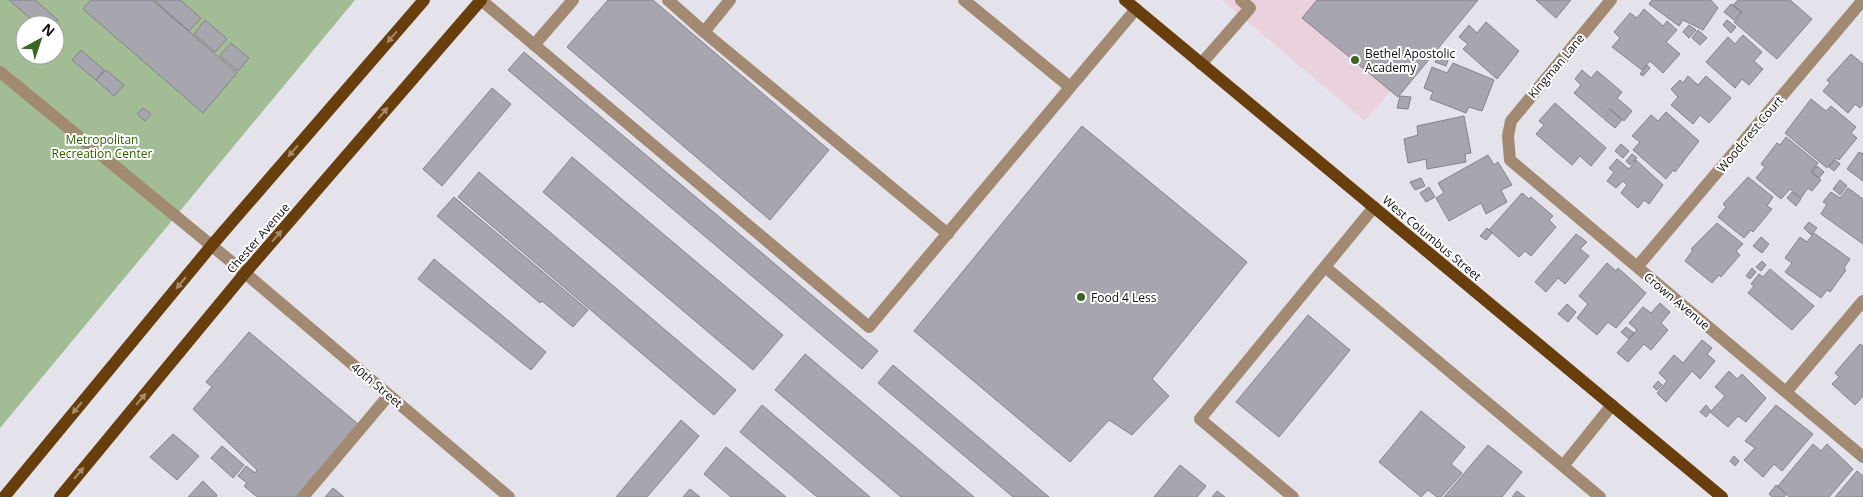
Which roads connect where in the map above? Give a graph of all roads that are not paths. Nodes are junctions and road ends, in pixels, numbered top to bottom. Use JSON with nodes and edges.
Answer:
{"nodes":[{"id":1,"x":424,"y":0,"type":"edge"},
{"id":2,"x":481,"y":0,"type":"edge"},
{"id":3,"x":573,"y":0,"type":"edge"},
{"id":4,"x":668,"y":0,"type":"edge"},
{"id":5,"x":730,"y":0,"type":"edge"},
{"id":6,"x":964,"y":0,"type":"edge"},
{"id":7,"x":1125,"y":0,"type":"edge"},
{"id":8,"x":1611,"y":0,"type":"edge"},
{"id":9,"x":1863,"y":0,"type":"edge"},
{"id":10,"x":1249,"y":3,"type":"edge"},
{"id":11,"x":1136,"y":9,"type":"junction"},
{"id":12,"x":704,"y":32,"type":"junction"},
{"id":13,"x":534,"y":45,"type":"junction"},
{"id":14,"x":1201,"y":64,"type":"junction"},
{"id":15,"x":0,"y":72,"type":"edge"},
{"id":16,"x":1070,"y":87,"type":"junction"},
{"id":17,"x":1508,"y":136,"type":"joint"},
{"id":18,"x":1374,"y":207,"type":"junction"},
{"id":19,"x":948,"y":234,"type":"junction"},
{"id":20,"x":212,"y":245,"type":"junction"},
{"id":21,"x":1325,"y":267,"type":"junction"},
{"id":22,"x":1637,"y":267,"type":"junction"},
{"id":23,"x":245,"y":273,"type":"junction"},
{"id":24,"x":1863,"y":301,"type":"edge"},
{"id":25,"x":1786,"y":392,"type":"junction"},
{"id":26,"x":389,"y":395,"type":"junction"},
{"id":27,"x":1612,"y":405,"type":"junction"},
{"id":28,"x":1863,"y":456,"type":"edge"},
{"id":29,"x":1562,"y":466,"type":"junction"},
{"id":30,"x":4,"y":497,"type":"edge"},
{"id":31,"x":60,"y":497,"type":"edge"},
{"id":32,"x":303,"y":497,"type":"edge"},
{"id":33,"x":509,"y":497,"type":"edge"},
{"id":34,"x":1293,"y":497,"type":"edge"},
{"id":35,"x":1600,"y":497,"type":"edge"},
{"id":36,"x":1722,"y":497,"type":"edge"}],
"edges":[{"from":1,"to":20,"type":"main road","one_way":true},
{"from":2,"to":13,"type":"street"},
{"from":23,"to":2,"type":"main road","name":"Chester Avenue","one_way":true},
{"from":3,"to":13,"type":"street"},
{"from":4,"to":12,"type":"street"},
{"from":5,"to":12,"type":"street"},
{"from":6,"to":16,"type":"street"},
{"from":7,"to":11,"type":"main road","name":"West Columbus Street"},
{"from":8,"to":17,"type":"street","name":"Kingman Lane"},
{"from":9,"to":22,"type":"street","name":"Woodcrest Court"},
{"from":10,"to":14,"type":"street"},
{"from":11,"to":14,"type":"main road","name":"West Columbus Street"},
{"from":11,"to":16,"type":"street"},
{"from":12,"to":19,"type":"street"},
{"from":13,"to":19,"type":"street"},
{"from":14,"to":18,"type":"main road","name":"West Columbus Street"},
{"from":15,"to":20,"type":"street","name":"40th Street"},
{"from":16,"to":19,"type":"street"},
{"from":17,"to":22,"type":"street","name":"Crown Avenue"},
{"from":18,"to":21,"type":"street"},
{"from":18,"to":27,"type":"main road","name":"West Columbus Street"},
{"from":20,"to":23,"type":"street","name":"40th Street"},
{"from":20,"to":30,"type":"main road","one_way":true},
{"from":21,"to":29,"type":"street"},
{"from":21,"to":34,"type":"street"},
{"from":22,"to":25,"type":"street","name":"Crown Avenue"},
{"from":23,"to":26,"type":"street","name":"40th Street"},
{"from":31,"to":23,"type":"main road","name":"Chester Avenue","one_way":true},
{"from":24,"to":25,"type":"street"},
{"from":25,"to":28,"type":"street","name":"Crown Avenue"},
{"from":26,"to":32,"type":"street"},
{"from":26,"to":33,"type":"street","name":"40th Street"},
{"from":27,"to":29,"type":"street"},
{"from":27,"to":36,"type":"main road","name":"West Columbus Street"},
{"from":29,"to":35,"type":"street"}]}
